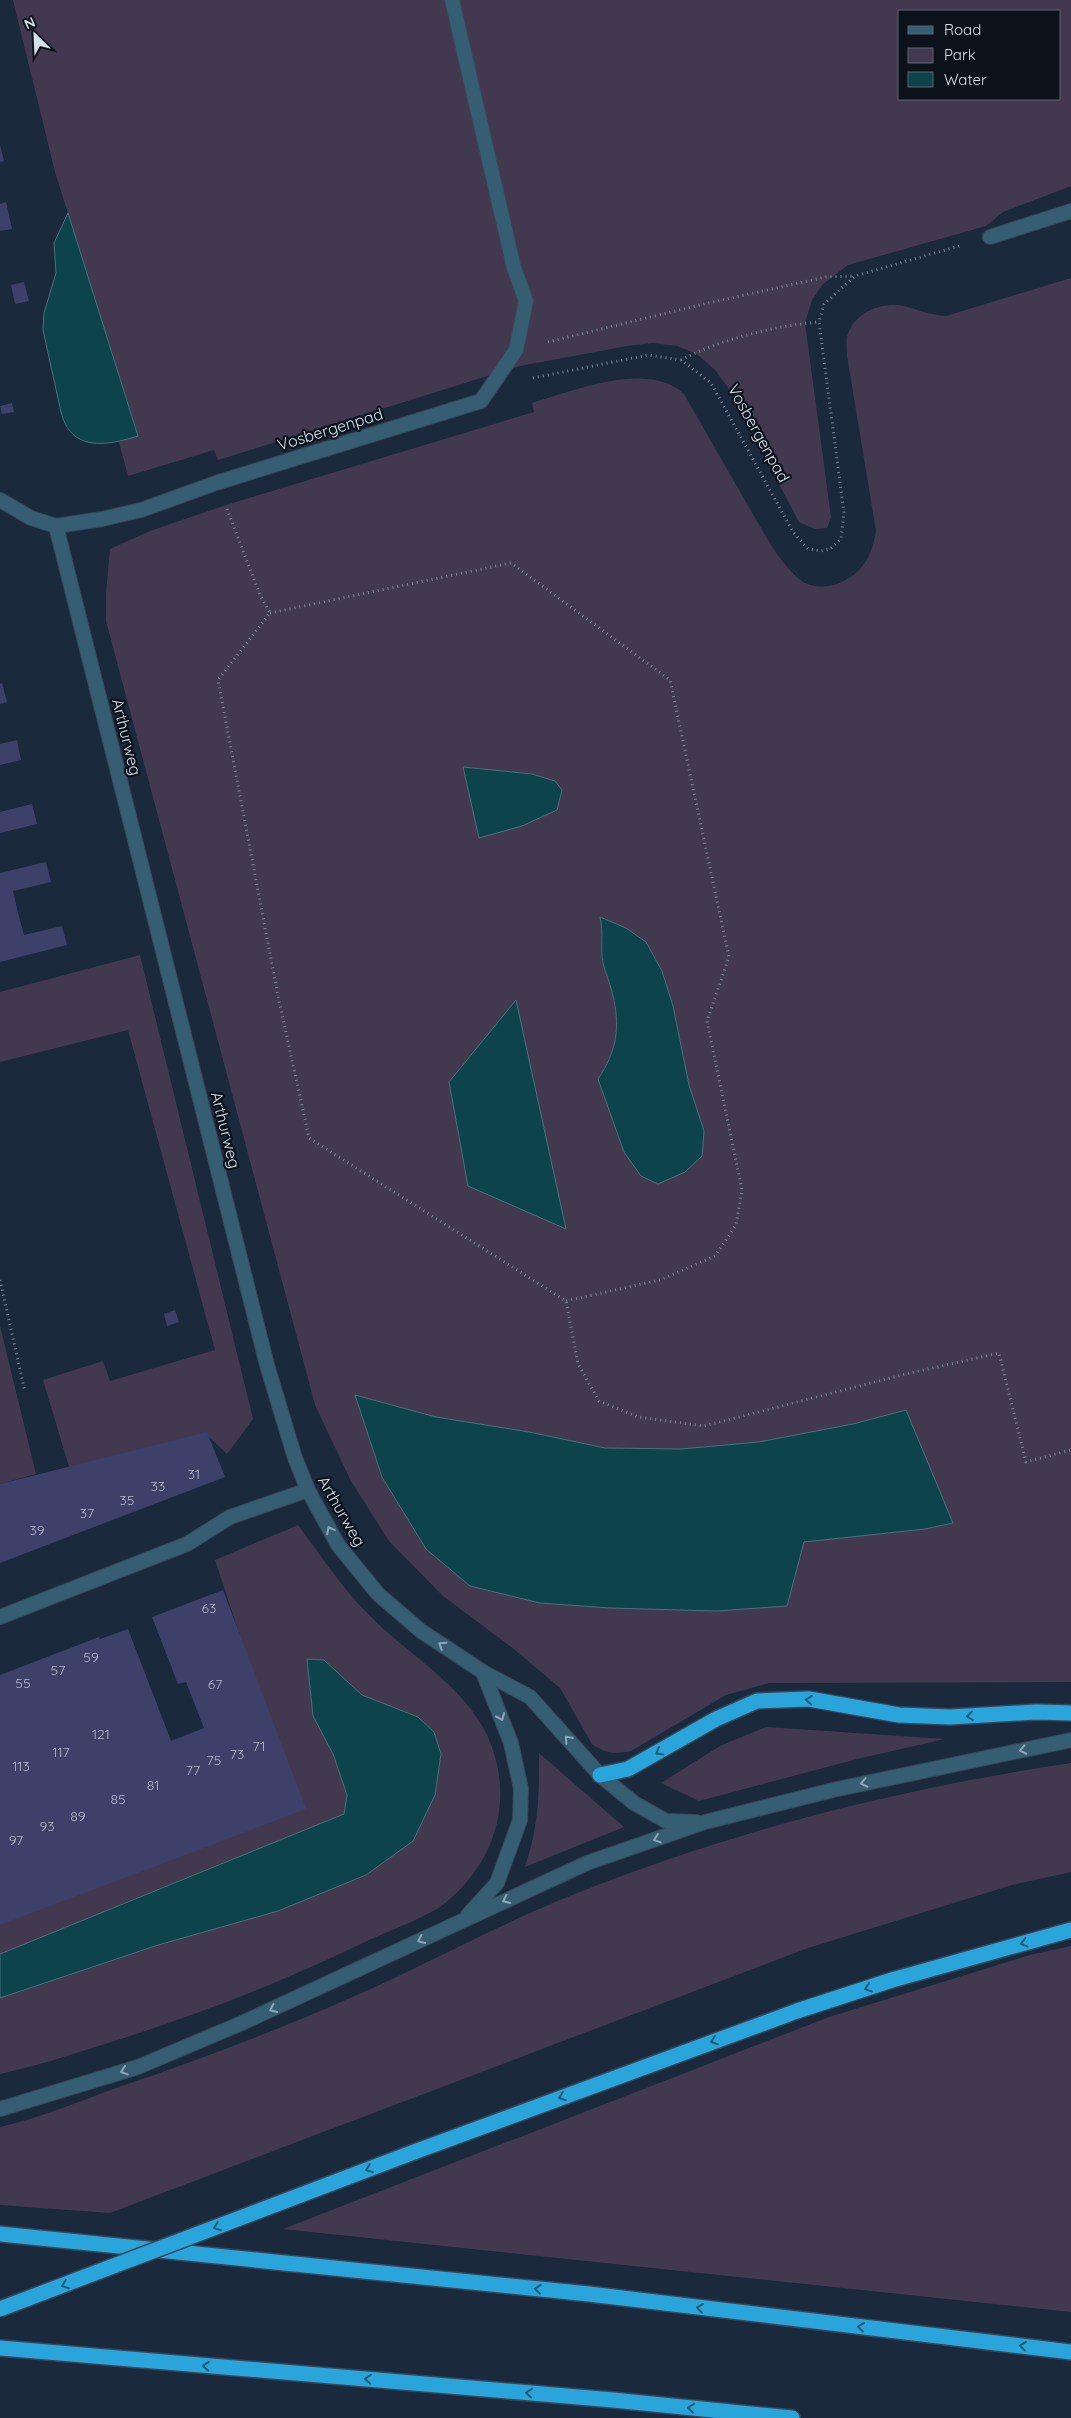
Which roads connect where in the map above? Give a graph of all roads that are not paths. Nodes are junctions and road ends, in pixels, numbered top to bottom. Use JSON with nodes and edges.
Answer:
{"nodes":[{"id":1,"x":452,"y":0,"type":"edge"},
{"id":2,"x":1071,"y":211,"type":"edge"},
{"id":3,"x":990,"y":237,"type":"road end"},
{"id":4,"x":0,"y":500,"type":"edge"},
{"id":5,"x":56,"y":526,"type":"junction"},
{"id":6,"x":308,"y":1490,"type":"junction"},
{"id":7,"x":0,"y":1616,"type":"edge"},
{"id":8,"x":483,"y":1672,"type":"junction"},
{"id":9,"x":1071,"y":1713,"type":"edge"},
{"id":10,"x":1071,"y":1740,"type":"edge"},
{"id":11,"x":600,"y":1775,"type":"junction"},
{"id":12,"x":705,"y":1822,"type":"junction"},
{"id":13,"x":465,"y":1920,"type":"junction"},
{"id":14,"x":1071,"y":1930,"type":"edge"},
{"id":15,"x":0,"y":2109,"type":"edge"},
{"id":16,"x":0,"y":2234,"type":"edge"},
{"id":17,"x":0,"y":2309,"type":"edge"},
{"id":18,"x":0,"y":2348,"type":"edge"},
{"id":19,"x":1071,"y":2352,"type":"edge"},
{"id":20,"x":792,"y":2418,"type":"edge"}],
"edges":[{"from":1,"to":5,"type":"street","name":"Vosbergenpad"},
{"from":2,"to":3,"type":"street"},
{"from":4,"to":5,"type":"street"},
{"from":5,"to":6,"type":"street","name":"Arthurweg"},
{"from":6,"to":7,"type":"street"},
{"from":8,"to":6,"type":"street","name":"Arthurweg","one_way":true},
{"from":11,"to":8,"type":"street","name":"Arthurweg","one_way":true},
{"from":8,"to":13,"type":"street","one_way":true},
{"from":9,"to":11,"type":"highway","one_way":true},
{"from":10,"to":12,"type":"street","one_way":true},
{"from":11,"to":12,"type":"street","name":"Arthurweg"},
{"from":12,"to":13,"type":"street","one_way":true},
{"from":13,"to":15,"type":"street","one_way":true},
{"from":14,"to":17,"type":"highway","one_way":true,"bridge":true},
{"from":19,"to":16,"type":"highway","one_way":true},
{"from":20,"to":18,"type":"highway","one_way":true}]}
